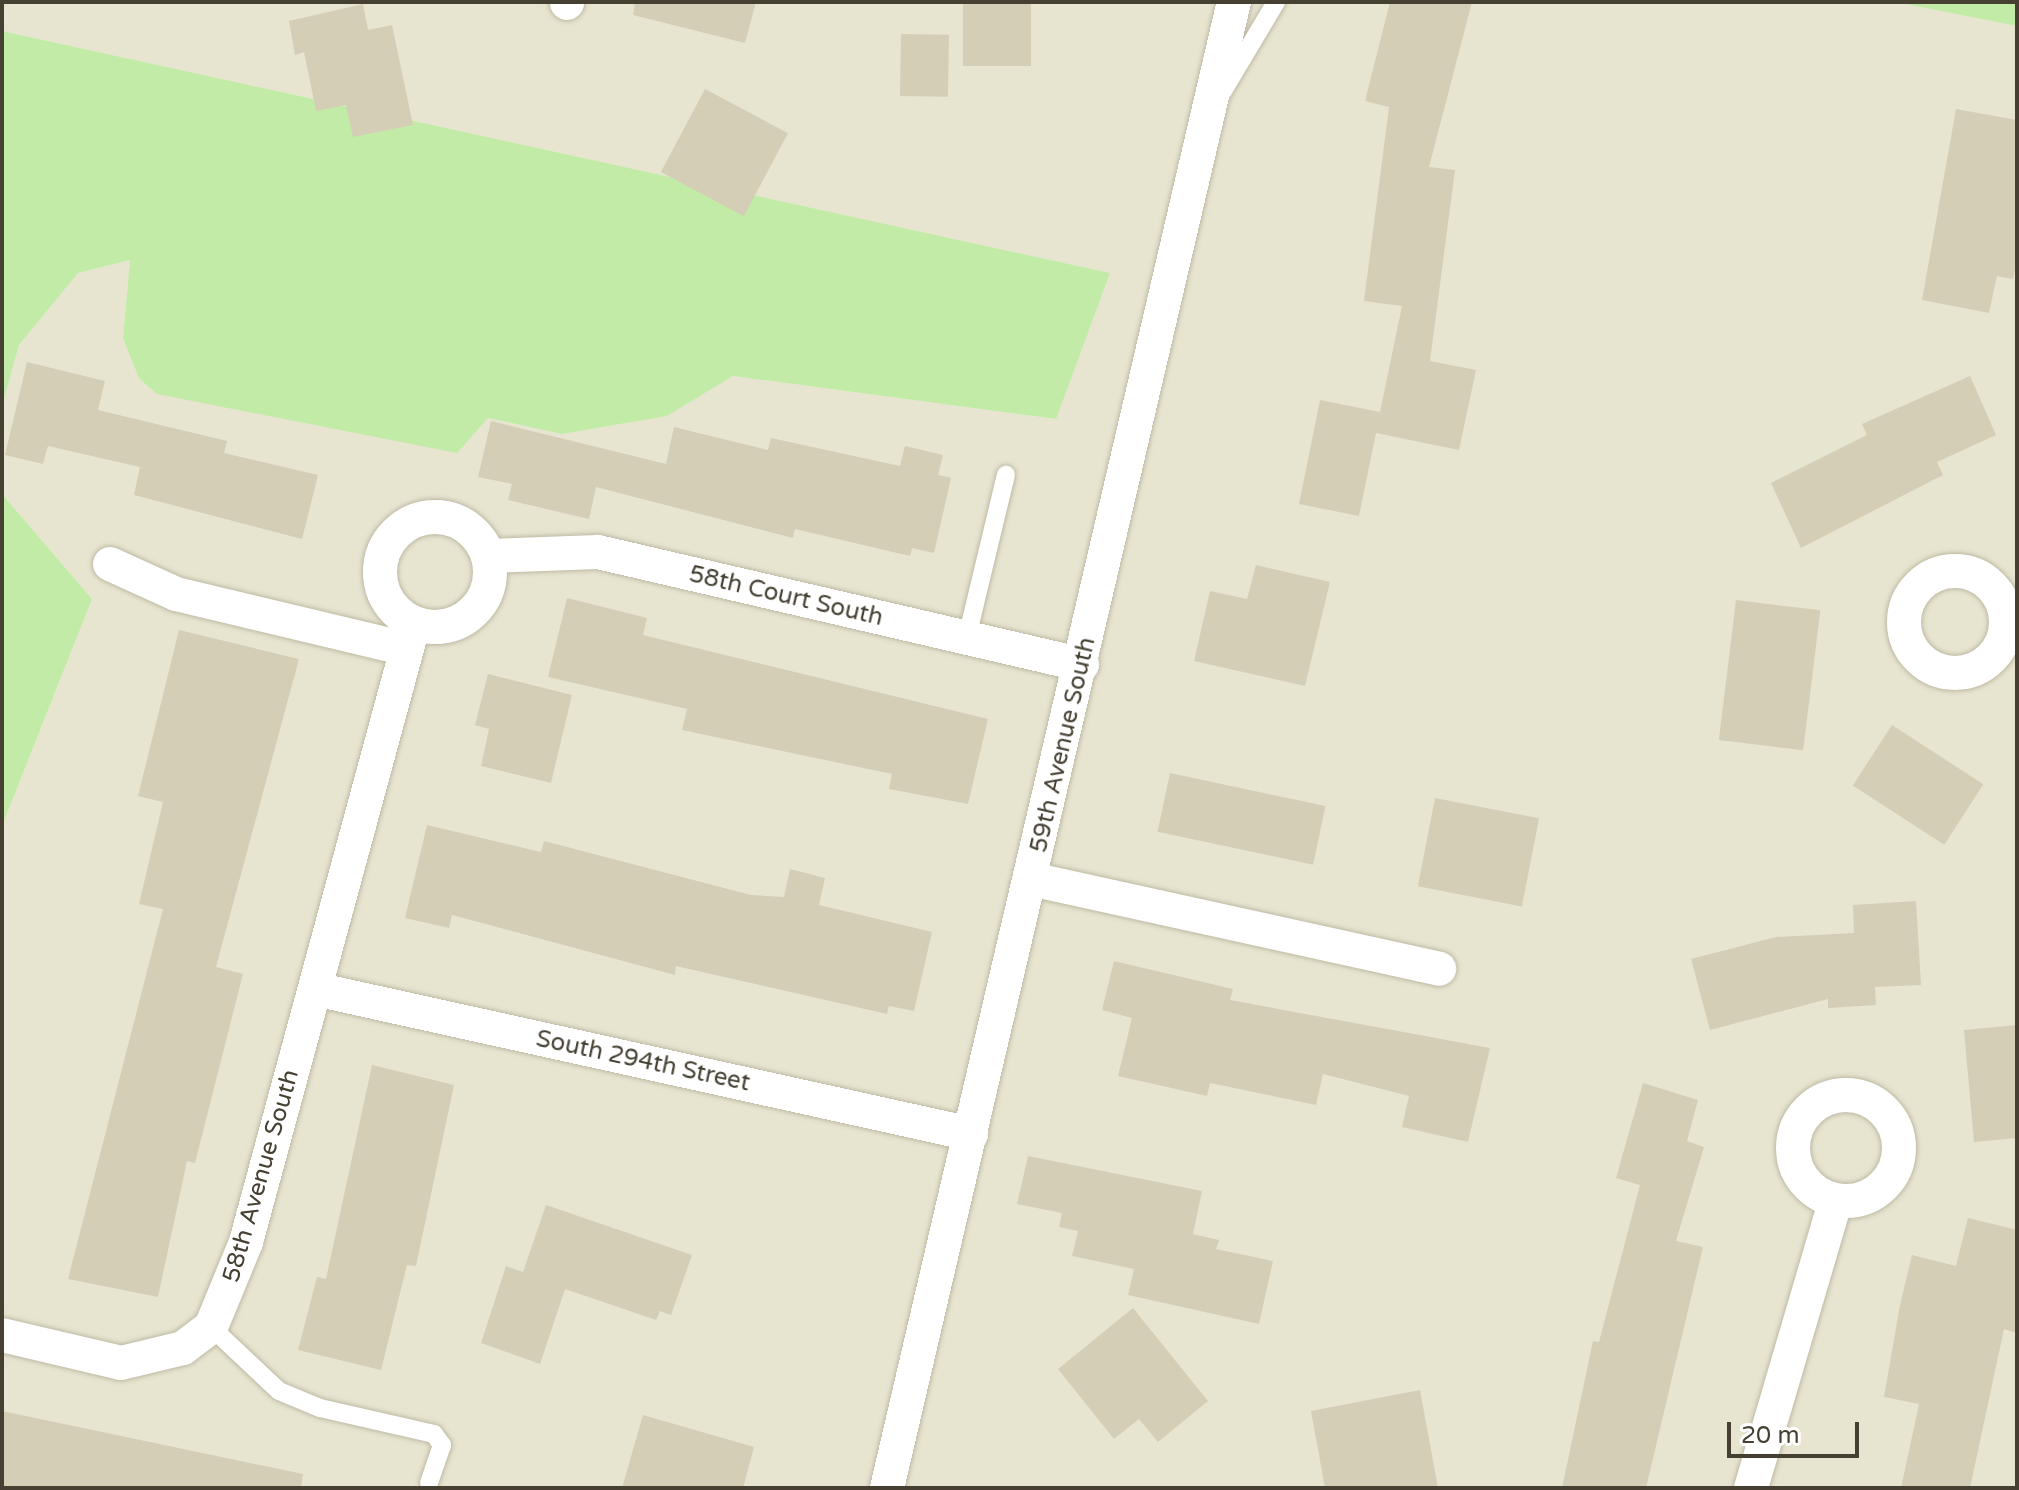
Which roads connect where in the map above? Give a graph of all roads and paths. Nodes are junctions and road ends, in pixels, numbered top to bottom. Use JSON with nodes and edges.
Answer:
{"nodes":[{"id":1,"x":1234,"y":2,"type":"edge"},
{"id":2,"x":1276,"y":2,"type":"edge"},
{"id":3,"x":1213,"y":107,"type":"junction"},
{"id":4,"x":1006,"y":475,"type":"dead end"},
{"id":5,"x":488,"y":556,"type":"junction"},
{"id":6,"x":110,"y":564,"type":"dead end"},
{"id":7,"x":410,"y":636,"type":"junction"},
{"id":8,"x":967,"y":637,"type":"junction"},
{"id":9,"x":1082,"y":665,"type":"junction"},
{"id":10,"x":1031,"y":879,"type":"junction"},
{"id":11,"x":1439,"y":969,"type":"dead end"},
{"id":12,"x":315,"y":989,"type":"junction"},
{"id":13,"x":971,"y":1134,"type":"junction"},
{"id":14,"x":1836,"y":1200,"type":"dead end"},
{"id":15,"x":211,"y":1327,"type":"junction"},
{"id":16,"x":2,"y":1335,"type":"edge"},
{"id":17,"x":429,"y":1483,"type":"dead end"},
{"id":18,"x":887,"y":1488,"type":"edge"},
{"id":19,"x":1751,"y":1488,"type":"edge"}],
"edges":[{"from":1,"to":3,"type":"street","name":"59th Avenue South"},
{"from":2,"to":3,"type":"lane"},
{"from":3,"to":9,"type":"street","name":"59th Avenue South"},
{"from":4,"to":8,"type":"lane"},
{"from":5,"to":7,"type":"street"},
{"from":5,"to":7,"type":"street"},
{"from":5,"to":8,"type":"street","name":"58th Court South"},
{"from":6,"to":7,"type":"street"},
{"from":7,"to":12,"type":"street"},
{"from":8,"to":9,"type":"street","name":"58th Court South"},
{"from":9,"to":10,"type":"street","name":"59th Avenue South"},
{"from":10,"to":11,"type":"street"},
{"from":10,"to":13,"type":"street","name":"59th Avenue South"},
{"from":12,"to":13,"type":"street","name":"South 294th Street"},
{"from":12,"to":15,"type":"street","name":"58th Avenue South"},
{"from":13,"to":18,"type":"street","name":"59th Avenue South"},
{"from":14,"to":19,"type":"street"},
{"from":15,"to":16,"type":"street"},
{"from":15,"to":17,"type":"lane"}]}
